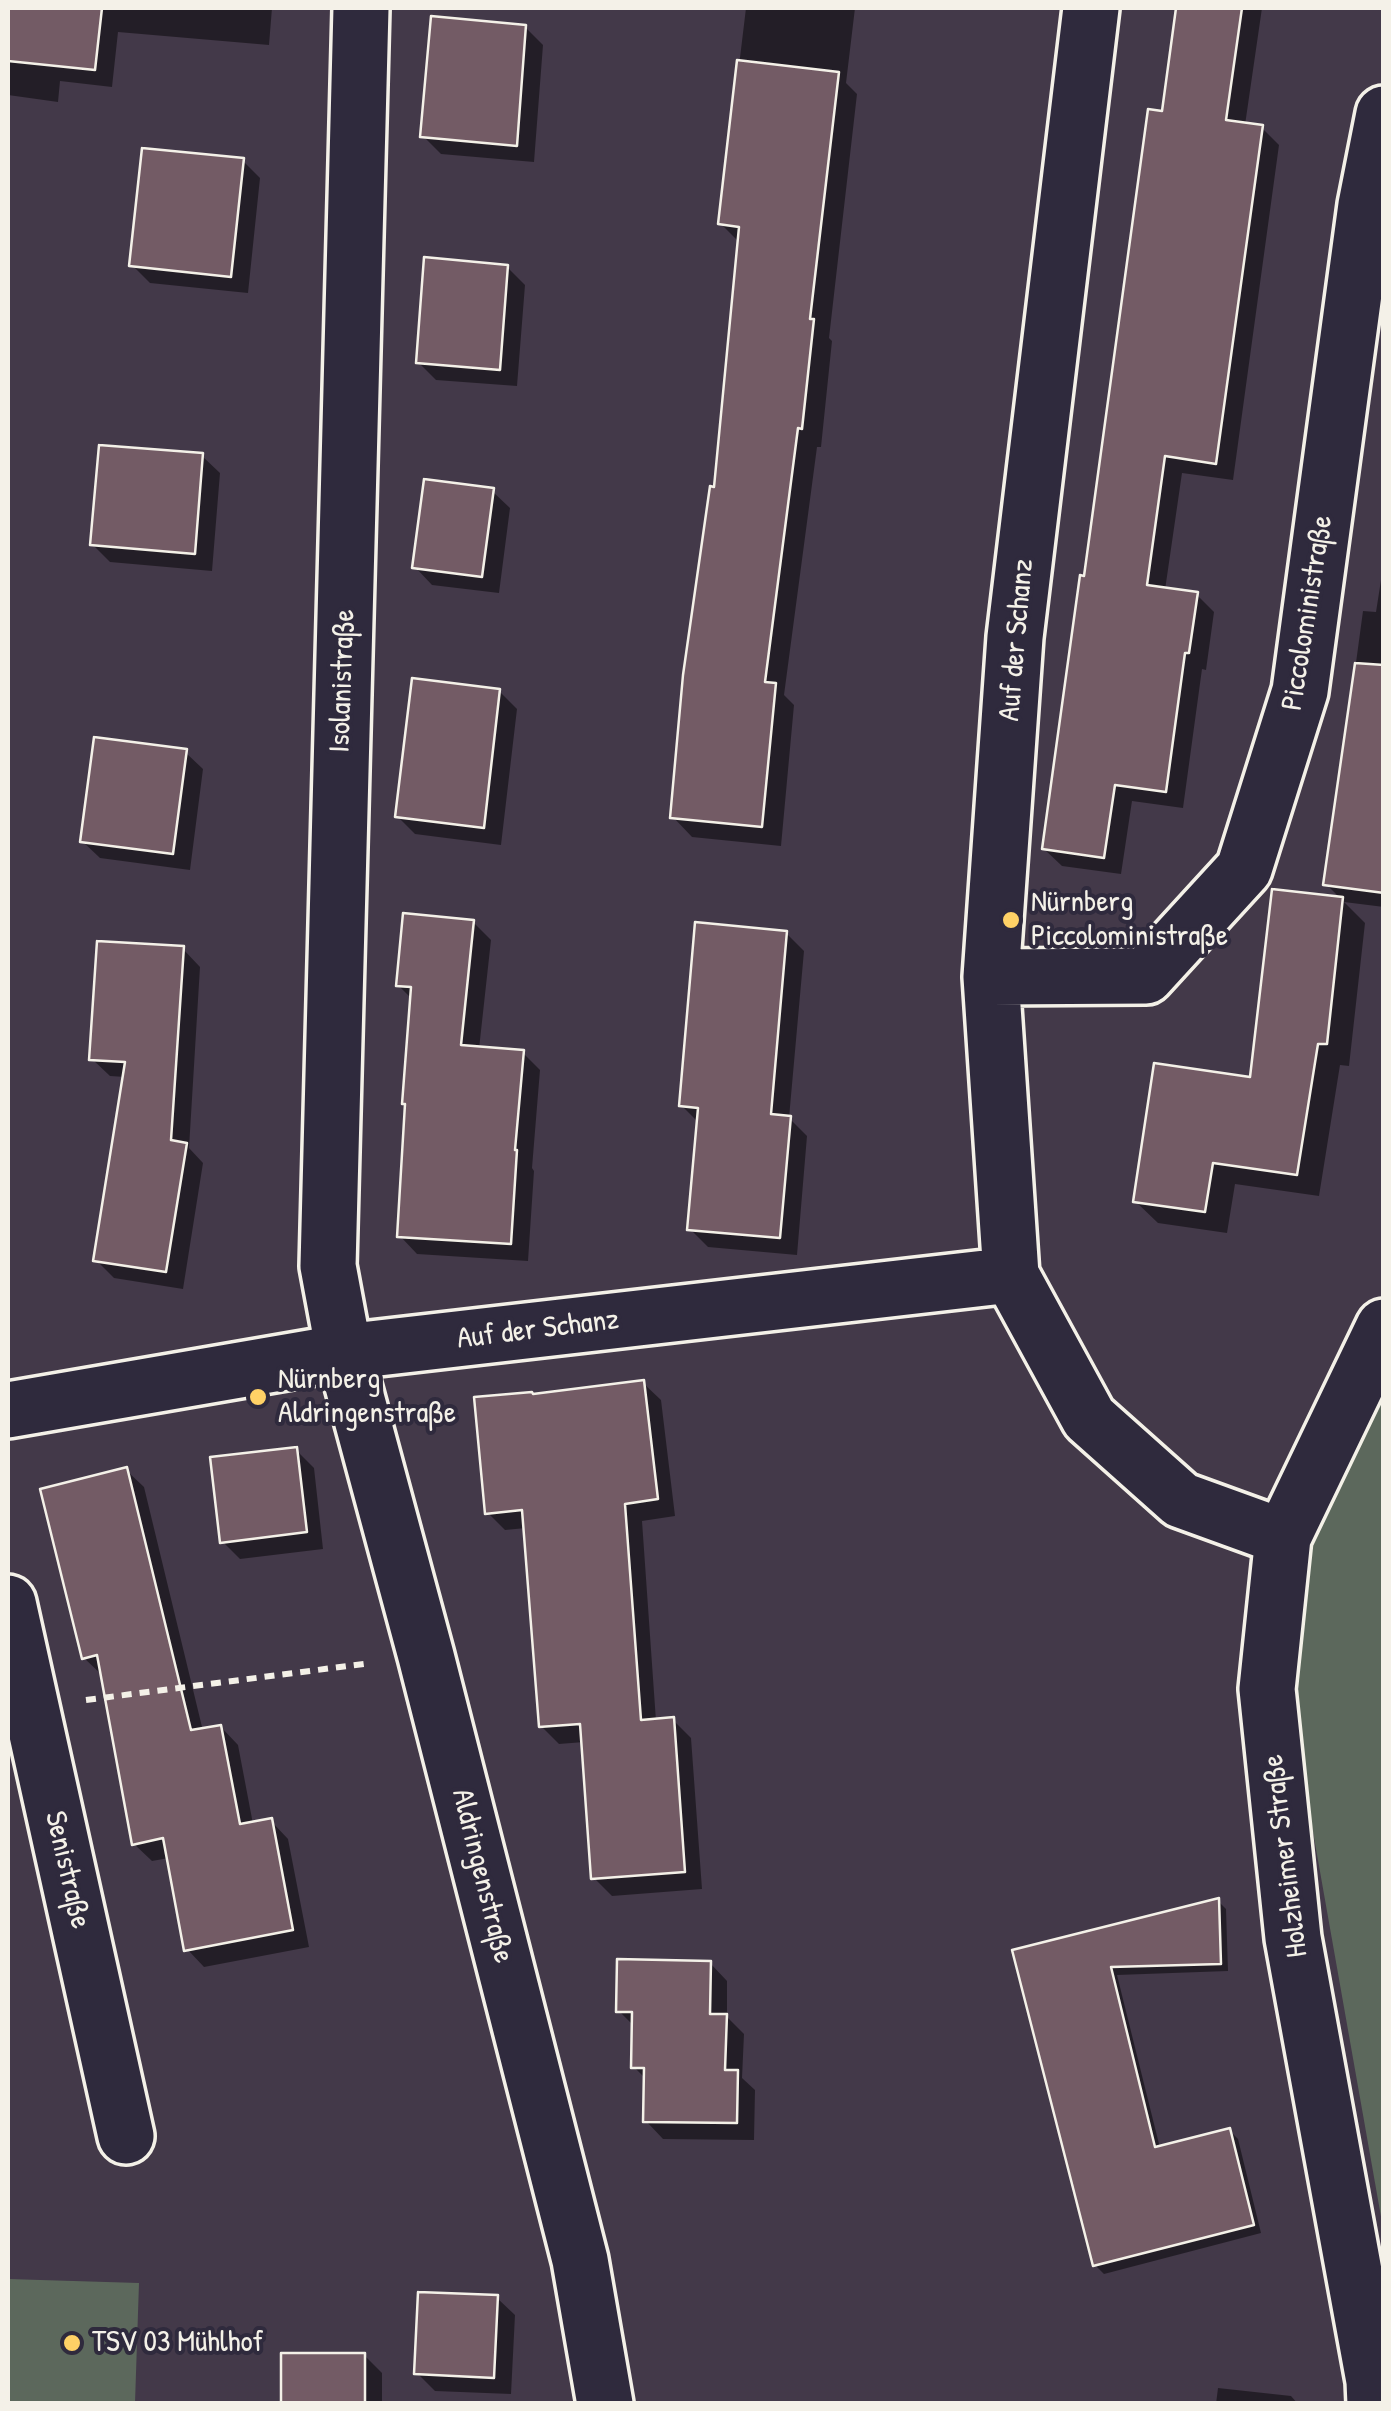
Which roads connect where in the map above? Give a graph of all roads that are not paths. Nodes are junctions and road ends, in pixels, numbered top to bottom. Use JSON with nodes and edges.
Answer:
{"nodes":[{"id":1,"x":361,"y":8,"type":"edge"},
{"id":2,"x":1090,"y":8,"type":"edge"},
{"id":3,"x":1384,"y":114,"type":"edge"},
{"id":4,"x":990,"y":977,"type":"junction"},
{"id":5,"x":1011,"y":1275,"type":"junction"},
{"id":6,"x":1384,"y":1327,"type":"edge"},
{"id":7,"x":344,"y":1352,"type":"junction"},
{"id":8,"x":8,"y":1410,"type":"edge"},
{"id":9,"x":1283,"y":1536,"type":"junction"},
{"id":10,"x":8,"y":1603,"type":"edge"},
{"id":11,"x":126,"y":2136,"type":"dead end"},
{"id":12,"x":605,"y":2404,"type":"edge"},
{"id":13,"x":1374,"y":2404,"type":"edge"}],
"edges":[{"from":1,"to":7,"type":"street","name":"Isolanistraße"},
{"from":2,"to":4,"type":"street","name":"Auf der Schanz"},
{"from":3,"to":4,"type":"street","name":"Piccoloministraße"},
{"from":4,"to":5,"type":"street","name":"Auf der Schanz"},
{"from":5,"to":7,"type":"street","name":"Auf der Schanz"},
{"from":5,"to":9,"type":"street","name":"Auf der Schanz"},
{"from":6,"to":9,"type":"street","name":"Holzheimer Straße"},
{"from":7,"to":8,"type":"street","name":"Auf der Schanz"},
{"from":7,"to":12,"type":"street","name":"Aldringenstraße"},
{"from":9,"to":13,"type":"street","name":"Holzheimer Straße"},
{"from":10,"to":11,"type":"street","name":"Senistraße"}]}
